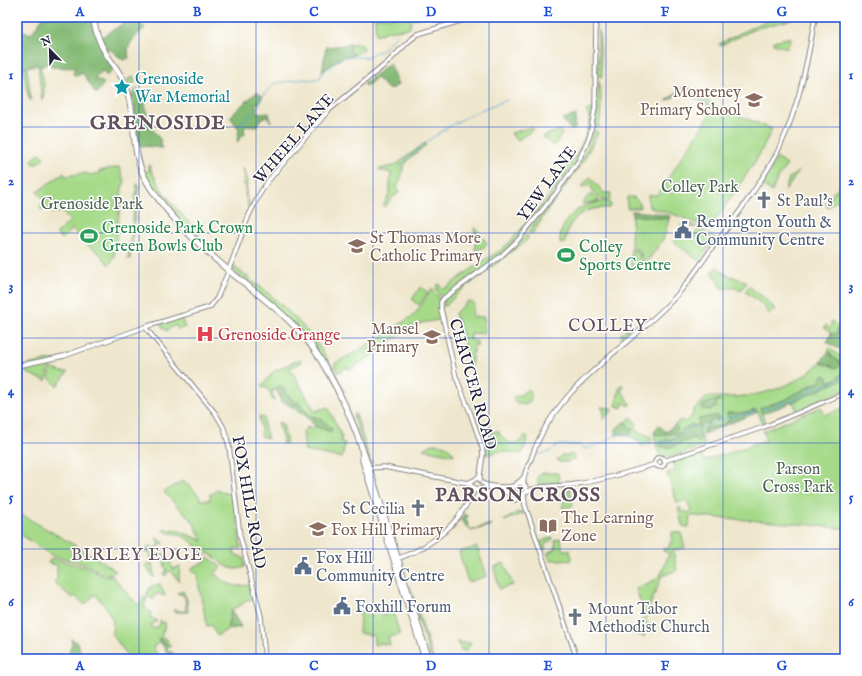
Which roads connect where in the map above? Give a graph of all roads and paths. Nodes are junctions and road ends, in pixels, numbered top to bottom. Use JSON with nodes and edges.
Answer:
{"nodes":[{"id":1,"x":93,"y":17,"type":"edge"},
{"id":2,"x":473,"y":17,"type":"edge"},
{"id":3,"x":596,"y":17,"type":"edge"},
{"id":4,"x":815,"y":17,"type":"edge"},
{"id":5,"x":229,"y":270,"type":"junction"},
{"id":6,"x":442,"y":300,"type":"joint"},
{"id":7,"x":145,"y":327,"type":"junction"},
{"id":8,"x":17,"y":366,"type":"edge"},
{"id":9,"x":845,"y":394,"type":"edge"},
{"id":10,"x":664,"y":460,"type":"junction"},
{"id":11,"x":655,"y":464,"type":"junction"},
{"id":12,"x":369,"y":470,"type":"junction"},
{"id":13,"x":480,"y":475,"type":"junction"},
{"id":14,"x":524,"y":476,"type":"junction"},
{"id":15,"x":475,"y":480,"type":"junction"},
{"id":16,"x":481,"y":482,"type":"junction"},
{"id":17,"x":468,"y":483,"type":"junction"},
{"id":18,"x":516,"y":485,"type":"junction"},
{"id":19,"x":524,"y":485,"type":"junction"},
{"id":20,"x":473,"y":487,"type":"junction"},
{"id":21,"x":533,"y":488,"type":"junction"},
{"id":22,"x":480,"y":489,"type":"junction"},
{"id":23,"x":525,"y":493,"type":"junction"},
{"id":24,"x":473,"y":494,"type":"junction"},
{"id":25,"x":510,"y":495,"type":"junction"},
{"id":26,"x":518,"y":500,"type":"junction"},
{"id":27,"x":524,"y":505,"type":"junction"},
{"id":28,"x":396,"y":559,"type":"junction"},
{"id":29,"x":265,"y":659,"type":"edge"},
{"id":30,"x":425,"y":659,"type":"edge"},
{"id":31,"x":429,"y":659,"type":"edge"},
{"id":32,"x":577,"y":659,"type":"edge"}],
"edges":[{"from":1,"to":5,"type":"highway"},
{"from":2,"to":5,"type":"street","name":"WHEEL LANE"},
{"from":3,"to":6,"type":"street","name":"YEW LANE"},
{"from":4,"to":14,"type":"street"},
{"from":5,"to":7,"type":"street","name":"WHEEL LANE"},
{"from":5,"to":12,"type":"highway"},
{"from":6,"to":13,"type":"street","name":"CHAUCER ROAD"},
{"from":7,"to":8,"type":"street","name":"WHEEL LANE"},
{"from":7,"to":29,"type":"street","name":"FOX HILL ROAD"},
{"from":9,"to":10,"type":"street"},
{"from":10,"to":11,"type":"street"},
{"from":10,"to":11,"type":"street"},
{"from":11,"to":21,"type":"street"},
{"from":12,"to":17,"type":"street"},
{"from":12,"to":28,"type":"highway"},
{"from":13,"to":15,"type":"street","name":"CHAUCER ROAD"},
{"from":13,"to":16,"type":"street","name":"CHAUCER ROAD"},
{"from":14,"to":18,"type":"street"},
{"from":14,"to":19,"type":"street"},
{"from":15,"to":16,"type":"street"},
{"from":15,"to":17,"type":"street"},
{"from":15,"to":20,"type":"street"},
{"from":16,"to":18,"type":"street"},
{"from":16,"to":22,"type":"street","name":"CHAUCER ROAD"},
{"from":17,"to":20,"type":"street"},
{"from":18,"to":19,"type":"street"},
{"from":18,"to":25,"type":"street"},
{"from":19,"to":21,"type":"street"},
{"from":19,"to":23,"type":"street"},
{"from":20,"to":22,"type":"street"},
{"from":20,"to":24,"type":"street"},
{"from":21,"to":23,"type":"street"},
{"from":22,"to":24,"type":"street"},
{"from":22,"to":25,"type":"street"},
{"from":23,"to":26,"type":"street"},
{"from":23,"to":27,"type":"street"},
{"from":24,"to":28,"type":"street"},
{"from":25,"to":26,"type":"street"},
{"from":26,"to":27,"type":"street"},
{"from":27,"to":32,"type":"street"},
{"from":28,"to":30,"type":"highway"},
{"from":28,"to":31,"type":"highway"}]}
